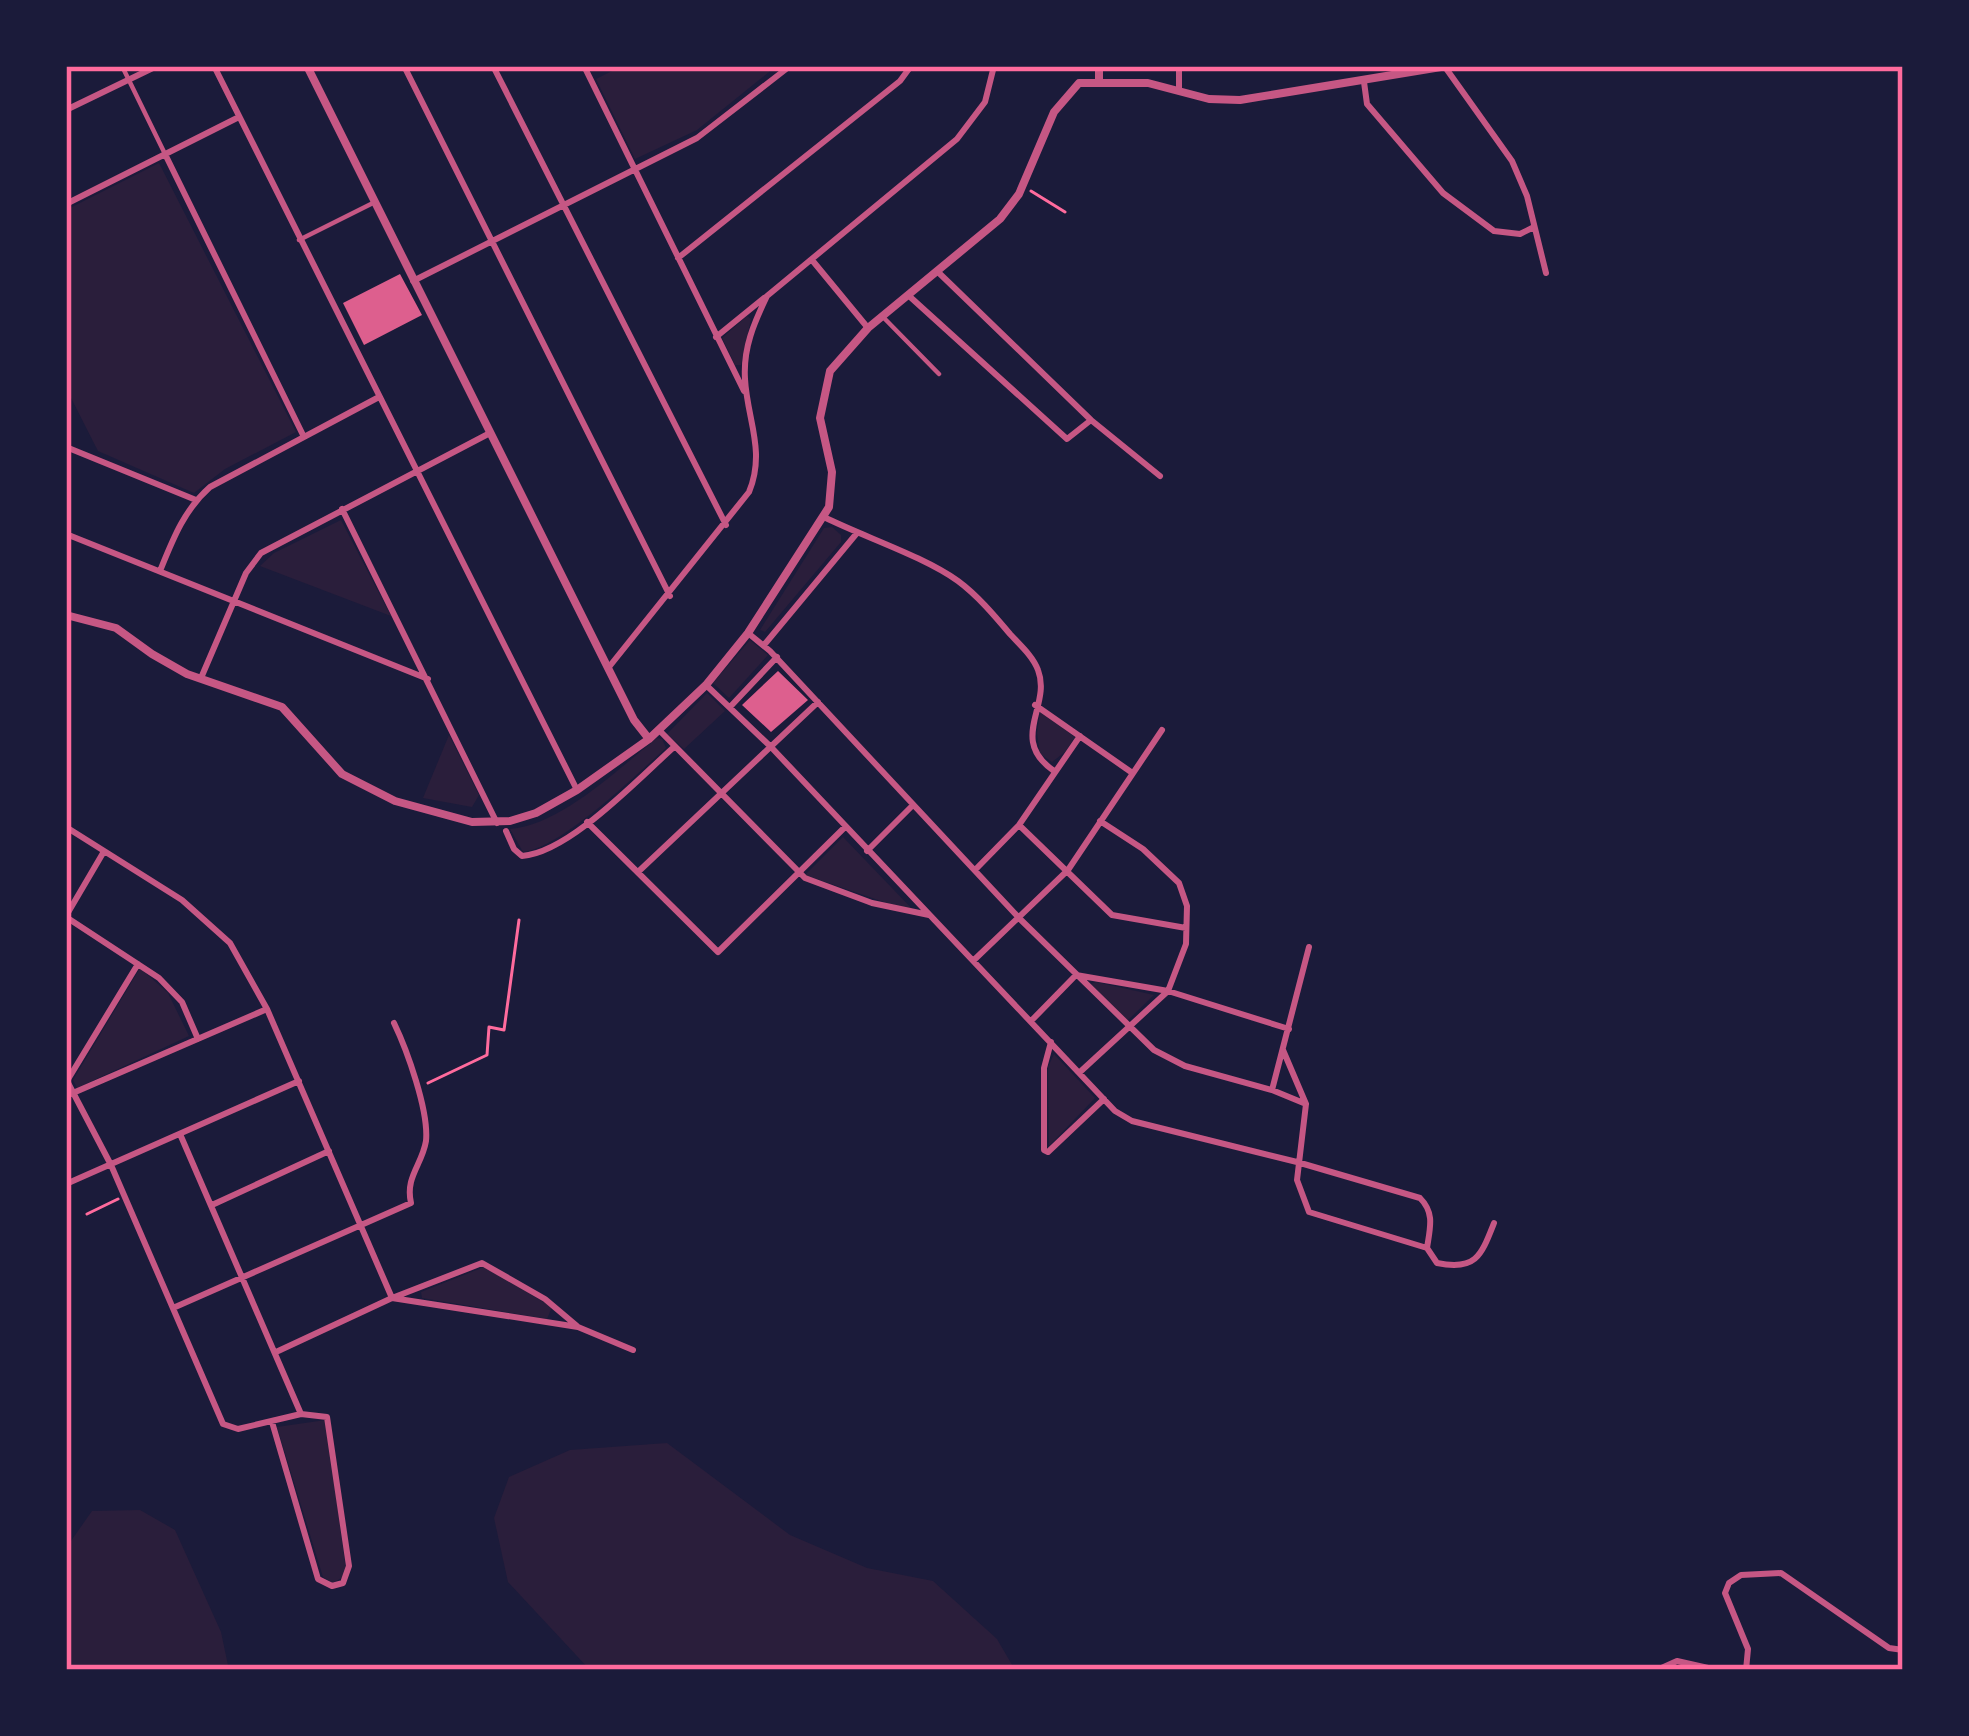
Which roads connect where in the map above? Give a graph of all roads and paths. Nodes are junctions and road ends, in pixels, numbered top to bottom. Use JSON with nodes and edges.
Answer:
{"nodes":[{"id":1,"x":122,"y":66,"type":"edge"},
{"id":2,"x":157,"y":66,"type":"edge"},
{"id":3,"x":214,"y":66,"type":"edge"},
{"id":4,"x":307,"y":66,"type":"edge"},
{"id":5,"x":404,"y":66,"type":"edge"},
{"id":6,"x":493,"y":66,"type":"edge"},
{"id":7,"x":584,"y":66,"type":"edge"},
{"id":8,"x":790,"y":66,"type":"edge"},
{"id":9,"x":910,"y":66,"type":"edge"},
{"id":10,"x":994,"y":66,"type":"edge"},
{"id":11,"x":1079,"y":66,"type":"edge"},
{"id":12,"x":1099,"y":66,"type":"edge"},
{"id":13,"x":1179,"y":66,"type":"edge"},
{"id":14,"x":1446,"y":66,"type":"edge"},
{"id":15,"x":129,"y":80,"type":"junction"},
{"id":16,"x":1099,"y":80,"type":"junction"},
{"id":17,"x":1079,"y":82,"type":"junction"},
{"id":18,"x":1364,"y":82,"type":"junction"},
{"id":19,"x":1179,"y":89,"type":"junction"},
{"id":20,"x":66,"y":110,"type":"edge"},
{"id":21,"x":239,"y":117,"type":"junction"},
{"id":22,"x":165,"y":154,"type":"junction"},
{"id":23,"x":636,"y":168,"type":"junction"},
{"id":24,"x":1023,"y":186,"type":"junction"},
{"id":25,"x":375,"y":202,"type":"junction"},
{"id":26,"x":66,"y":204,"type":"edge"},
{"id":27,"x":565,"y":204,"type":"junction"},
{"id":28,"x":1065,"y":212,"type":"dead end"},
{"id":29,"x":1534,"y":227,"type":"junction"},
{"id":30,"x":299,"y":240,"type":"junction"},
{"id":31,"x":490,"y":243,"type":"junction"},
{"id":32,"x":677,"y":259,"type":"junction"},
{"id":33,"x":812,"y":260,"type":"junction"},
{"id":34,"x":938,"y":271,"type":"junction"},
{"id":35,"x":1546,"y":274,"type":"dead end"},
{"id":36,"x":412,"y":280,"type":"junction"},
{"id":37,"x":908,"y":295,"type":"junction"},
{"id":38,"x":767,"y":296,"type":"junction"},
{"id":39,"x":882,"y":316,"type":"junction"},
{"id":40,"x":868,"y":328,"type":"junction"},
{"id":41,"x":716,"y":337,"type":"junction"},
{"id":42,"x":939,"y":374,"type":"dead end"},
{"id":43,"x":746,"y":394,"type":"junction"},
{"id":44,"x":379,"y":398,"type":"junction"},
{"id":45,"x":1091,"y":420,"type":"junction"},
{"id":46,"x":490,"y":434,"type":"junction"},
{"id":47,"x":304,"y":435,"type":"junction"},
{"id":48,"x":66,"y":447,"type":"edge"},
{"id":49,"x":417,"y":471,"type":"junction"},
{"id":50,"x":1160,"y":476,"type":"dead end"},
{"id":51,"x":196,"y":500,"type":"junction"},
{"id":52,"x":341,"y":508,"type":"junction"},
{"id":53,"x":824,"y":517,"type":"junction"},
{"id":54,"x":726,"y":525,"type":"junction"},
{"id":55,"x":857,"y":533,"type":"junction"},
{"id":56,"x":66,"y":534,"type":"edge"},
{"id":57,"x":160,"y":571,"type":"junction"},
{"id":58,"x":670,"y":596,"type":"junction"},
{"id":59,"x":236,"y":599,"type":"junction"},
{"id":60,"x":66,"y":615,"type":"edge"},
{"id":61,"x":748,"y":633,"type":"junction"},
{"id":62,"x":764,"y":645,"type":"junction"},
{"id":63,"x":777,"y":657,"type":"junction"},
{"id":64,"x":609,"y":667,"type":"junction"},
{"id":65,"x":201,"y":678,"type":"junction"},
{"id":66,"x":428,"y":679,"type":"junction"},
{"id":67,"x":706,"y":686,"type":"junction"},
{"id":68,"x":818,"y":702,"type":"junction"},
{"id":69,"x":1035,"y":705,"type":"junction"},
{"id":70,"x":730,"y":707,"type":"junction"},
{"id":71,"x":659,"y":730,"type":"junction"},
{"id":72,"x":1162,"y":730,"type":"dead end"},
{"id":73,"x":1080,"y":736,"type":"junction"},
{"id":74,"x":649,"y":739,"type":"junction"},
{"id":75,"x":674,"y":747,"type":"junction"},
{"id":76,"x":771,"y":747,"type":"junction"},
{"id":77,"x":1054,"y":771,"type":"junction"},
{"id":78,"x":1131,"y":772,"type":"junction"},
{"id":79,"x":577,"y":790,"type":"junction"},
{"id":80,"x":724,"y":794,"type":"junction"},
{"id":81,"x":913,"y":805,"type":"junction"},
{"id":82,"x":1100,"y":821,"type":"junction"},
{"id":83,"x":587,"y":822,"type":"junction"},
{"id":84,"x":497,"y":823,"type":"junction"},
{"id":85,"x":1019,"y":824,"type":"junction"},
{"id":86,"x":66,"y":827,"type":"edge"},
{"id":87,"x":844,"y":828,"type":"junction"},
{"id":88,"x":506,"y":831,"type":"dead end"},
{"id":89,"x":867,"y":851,"type":"junction"},
{"id":90,"x":103,"y":853,"type":"junction"},
{"id":91,"x":1068,"y":870,"type":"junction"},
{"id":92,"x":974,"y":871,"type":"junction"},
{"id":93,"x":638,"y":872,"type":"junction"},
{"id":94,"x":798,"y":872,"type":"junction"},
{"id":95,"x":930,"y":915,"type":"junction"},
{"id":96,"x":66,"y":917,"type":"edge"},
{"id":97,"x":1020,"y":919,"type":"junction"},
{"id":98,"x":519,"y":920,"type":"dead end"},
{"id":99,"x":1186,"y":928,"type":"junction"},
{"id":100,"x":1309,"y":947,"type":"dead end"},
{"id":101,"x":974,"y":959,"type":"junction"},
{"id":102,"x":138,"y":964,"type":"junction"},
{"id":103,"x":1076,"y":975,"type":"junction"},
{"id":104,"x":1168,"y":991,"type":"junction"},
{"id":105,"x":267,"y":1009,"type":"junction"},
{"id":106,"x":1032,"y":1020,"type":"junction"},
{"id":107,"x":394,"y":1023,"type":"dead end"},
{"id":108,"x":1130,"y":1025,"type":"junction"},
{"id":109,"x":1289,"y":1029,"type":"junction"},
{"id":110,"x":198,"y":1039,"type":"junction"},
{"id":111,"x":1051,"y":1042,"type":"junction"},
{"id":112,"x":1283,"y":1050,"type":"junction"},
{"id":113,"x":1080,"y":1072,"type":"junction"},
{"id":114,"x":67,"y":1080,"type":"edge"},
{"id":115,"x":299,"y":1081,"type":"junction"},
{"id":116,"x":417,"y":1088,"type":"junction"},
{"id":117,"x":1272,"y":1090,"type":"junction"},
{"id":118,"x":70,"y":1095,"type":"edge"},
{"id":119,"x":1104,"y":1099,"type":"junction"},
{"id":120,"x":1306,"y":1105,"type":"junction"},
{"id":121,"x":179,"y":1134,"type":"junction"},
{"id":122,"x":330,"y":1151,"type":"junction"},
{"id":123,"x":1297,"y":1162,"type":"junction"},
{"id":124,"x":111,"y":1165,"type":"junction"},
{"id":125,"x":66,"y":1184,"type":"edge"},
{"id":126,"x":124,"y":1196,"type":"junction"},
{"id":127,"x":212,"y":1205,"type":"junction"},
{"id":128,"x":87,"y":1214,"type":"dead end"},
{"id":129,"x":1494,"y":1223,"type":"dead end"},
{"id":130,"x":363,"y":1227,"type":"junction"},
{"id":131,"x":1427,"y":1248,"type":"junction"},
{"id":132,"x":244,"y":1277,"type":"junction"},
{"id":133,"x":392,"y":1298,"type":"junction"},
{"id":134,"x":173,"y":1308,"type":"junction"},
{"id":135,"x":578,"y":1327,"type":"junction"},
{"id":136,"x":633,"y":1350,"type":"dead end"},
{"id":137,"x":276,"y":1352,"type":"junction"},
{"id":138,"x":301,"y":1414,"type":"junction"},
{"id":139,"x":272,"y":1422,"type":"junction"},
{"id":140,"x":1903,"y":1650,"type":"edge"},
{"id":141,"x":1657,"y":1670,"type":"edge"},
{"id":142,"x":1717,"y":1670,"type":"edge"},
{"id":143,"x":1746,"y":1670,"type":"edge"}],
"edges":[{"from":1,"to":15,"type":"street"},
{"from":2,"to":15,"type":"street"},
{"from":3,"to":21,"type":"street"},
{"from":4,"to":25,"type":"street"},
{"from":5,"to":31,"type":"street"},
{"from":6,"to":27,"type":"street"},
{"from":7,"to":23,"type":"street"},
{"from":8,"to":23,"type":"street"},
{"from":9,"to":32,"type":"street"},
{"from":10,"to":33,"type":"street"},
{"from":11,"to":17,"type":"street"},
{"from":12,"to":16,"type":"street"},
{"from":13,"to":19,"type":"street"},
{"from":14,"to":18,"type":"street"},
{"from":14,"to":29,"type":"street"},
{"from":15,"to":20,"type":"street"},
{"from":15,"to":22,"type":"street"},
{"from":16,"to":17,"type":"street"},
{"from":16,"to":19,"type":"street"},
{"from":17,"to":24,"type":"street"},
{"from":18,"to":19,"type":"street"},
{"from":18,"to":29,"type":"street"},
{"from":21,"to":22,"type":"street"},
{"from":21,"to":30,"type":"street"},
{"from":22,"to":26,"type":"street"},
{"from":22,"to":47,"type":"street"},
{"from":23,"to":27,"type":"street"},
{"from":23,"to":32,"type":"street"},
{"from":24,"to":28,"type":"path"},
{"from":24,"to":34,"type":"street"},
{"from":25,"to":30,"type":"street"},
{"from":25,"to":36,"type":"street"},
{"from":27,"to":31,"type":"street"},
{"from":27,"to":54,"type":"street"},
{"from":29,"to":35,"type":"street"},
{"from":30,"to":44,"type":"street"},
{"from":31,"to":36,"type":"street"},
{"from":31,"to":58,"type":"street"},
{"from":32,"to":41,"type":"street"},
{"from":33,"to":38,"type":"street"},
{"from":33,"to":40,"type":"street"},
{"from":34,"to":37,"type":"street"},
{"from":34,"to":45,"type":"street"},
{"from":36,"to":46,"type":"street"},
{"from":37,"to":39,"type":"street"},
{"from":37,"to":45,"type":"street"},
{"from":38,"to":41,"type":"street"},
{"from":38,"to":43,"type":"street"},
{"from":39,"to":40,"type":"street"},
{"from":39,"to":42,"type":"street"},
{"from":40,"to":53,"type":"street"},
{"from":41,"to":43,"type":"street"},
{"from":43,"to":54,"type":"street"},
{"from":44,"to":47,"type":"street"},
{"from":44,"to":49,"type":"street"},
{"from":45,"to":50,"type":"street"},
{"from":46,"to":49,"type":"street"},
{"from":46,"to":64,"type":"street"},
{"from":47,"to":51,"type":"street"},
{"from":48,"to":51,"type":"street"},
{"from":49,"to":52,"type":"street"},
{"from":49,"to":79,"type":"street"},
{"from":51,"to":57,"type":"street"},
{"from":52,"to":59,"type":"street"},
{"from":52,"to":66,"type":"street"},
{"from":53,"to":55,"type":"street"},
{"from":53,"to":61,"type":"street"},
{"from":54,"to":58,"type":"street"},
{"from":55,"to":62,"type":"street"},
{"from":55,"to":69,"type":"street"},
{"from":56,"to":57,"type":"street"},
{"from":57,"to":59,"type":"street"},
{"from":58,"to":64,"type":"street"},
{"from":59,"to":65,"type":"street"},
{"from":59,"to":66,"type":"street"},
{"from":60,"to":65,"type":"street"},
{"from":61,"to":62,"type":"street"},
{"from":61,"to":67,"type":"street"},
{"from":62,"to":63,"type":"street"},
{"from":63,"to":68,"type":"street"},
{"from":63,"to":70,"type":"street"},
{"from":64,"to":74,"type":"street"},
{"from":65,"to":84,"type":"street"},
{"from":66,"to":84,"type":"street"},
{"from":67,"to":70,"type":"street"},
{"from":67,"to":71,"type":"street"},
{"from":68,"to":76,"type":"street"},
{"from":68,"to":81,"type":"street"},
{"from":69,"to":73,"type":"street"},
{"from":69,"to":77,"type":"street"},
{"from":70,"to":76,"type":"street"},
{"from":71,"to":74,"type":"street"},
{"from":71,"to":75,"type":"street"},
{"from":72,"to":78,"type":"street"},
{"from":73,"to":77,"type":"street"},
{"from":73,"to":78,"type":"street"},
{"from":74,"to":79,"type":"street"},
{"from":75,"to":80,"type":"street"},
{"from":75,"to":83,"type":"street"},
{"from":76,"to":80,"type":"street"},
{"from":76,"to":87,"type":"street"},
{"from":77,"to":85,"type":"street"},
{"from":78,"to":82,"type":"street"},
{"from":79,"to":84,"type":"street"},
{"from":80,"to":93,"type":"street"},
{"from":80,"to":94,"type":"street"},
{"from":81,"to":89,"type":"street"},
{"from":81,"to":92,"type":"street"},
{"from":82,"to":91,"type":"street"},
{"from":82,"to":99,"type":"street"},
{"from":83,"to":88,"type":"street"},
{"from":83,"to":93,"type":"street"},
{"from":85,"to":91,"type":"street"},
{"from":85,"to":92,"type":"street"},
{"from":86,"to":90,"type":"street"},
{"from":87,"to":89,"type":"street"},
{"from":87,"to":94,"type":"street"},
{"from":89,"to":95,"type":"street"},
{"from":90,"to":96,"type":"street"},
{"from":90,"to":105,"type":"street"},
{"from":91,"to":97,"type":"street"},
{"from":91,"to":99,"type":"street"},
{"from":92,"to":97,"type":"street"},
{"from":93,"to":94,"type":"street"},
{"from":94,"to":95,"type":"street"},
{"from":95,"to":101,"type":"street"},
{"from":96,"to":102,"type":"street"},
{"from":97,"to":101,"type":"street"},
{"from":97,"to":103,"type":"street"},
{"from":98,"to":116,"type":"path"},
{"from":99,"to":104,"type":"street"},
{"from":100,"to":109,"type":"street"},
{"from":101,"to":106,"type":"street"},
{"from":102,"to":110,"type":"street"},
{"from":102,"to":114,"type":"street"},
{"from":103,"to":104,"type":"street"},
{"from":103,"to":106,"type":"street"},
{"from":103,"to":108,"type":"street"},
{"from":104,"to":108,"type":"street"},
{"from":104,"to":109,"type":"street"},
{"from":105,"to":110,"type":"street"},
{"from":105,"to":115,"type":"street"},
{"from":106,"to":111,"type":"street"},
{"from":107,"to":116,"type":"street"},
{"from":108,"to":113,"type":"street"},
{"from":108,"to":117,"type":"street"},
{"from":109,"to":112,"type":"street"},
{"from":110,"to":118,"type":"street"},
{"from":111,"to":113,"type":"street"},
{"from":111,"to":119,"type":"street"},
{"from":112,"to":117,"type":"street"},
{"from":112,"to":120,"type":"street"},
{"from":113,"to":119,"type":"street"},
{"from":114,"to":118,"type":"street"},
{"from":115,"to":121,"type":"street"},
{"from":115,"to":122,"type":"street"},
{"from":116,"to":130,"type":"street"},
{"from":117,"to":120,"type":"street"},
{"from":118,"to":124,"type":"street"},
{"from":119,"to":123,"type":"street"},
{"from":120,"to":123,"type":"street"},
{"from":121,"to":124,"type":"street"},
{"from":121,"to":127,"type":"street"},
{"from":122,"to":127,"type":"street"},
{"from":122,"to":130,"type":"street"},
{"from":123,"to":131,"type":"street"},
{"from":123,"to":131,"type":"street"},
{"from":124,"to":125,"type":"street"},
{"from":124,"to":126,"type":"street"},
{"from":126,"to":128,"type":"path"},
{"from":126,"to":134,"type":"street"},
{"from":127,"to":132,"type":"street"},
{"from":129,"to":131,"type":"street"},
{"from":130,"to":132,"type":"street"},
{"from":130,"to":133,"type":"street"},
{"from":132,"to":134,"type":"street"},
{"from":132,"to":137,"type":"street"},
{"from":133,"to":135,"type":"street"},
{"from":133,"to":135,"type":"street"},
{"from":133,"to":137,"type":"street"},
{"from":134,"to":139,"type":"street"},
{"from":135,"to":136,"type":"street"},
{"from":137,"to":138,"type":"street"},
{"from":138,"to":139,"type":"street"},
{"from":138,"to":139,"type":"street"},
{"from":140,"to":143,"type":"street"},
{"from":141,"to":142,"type":"street"}]}
